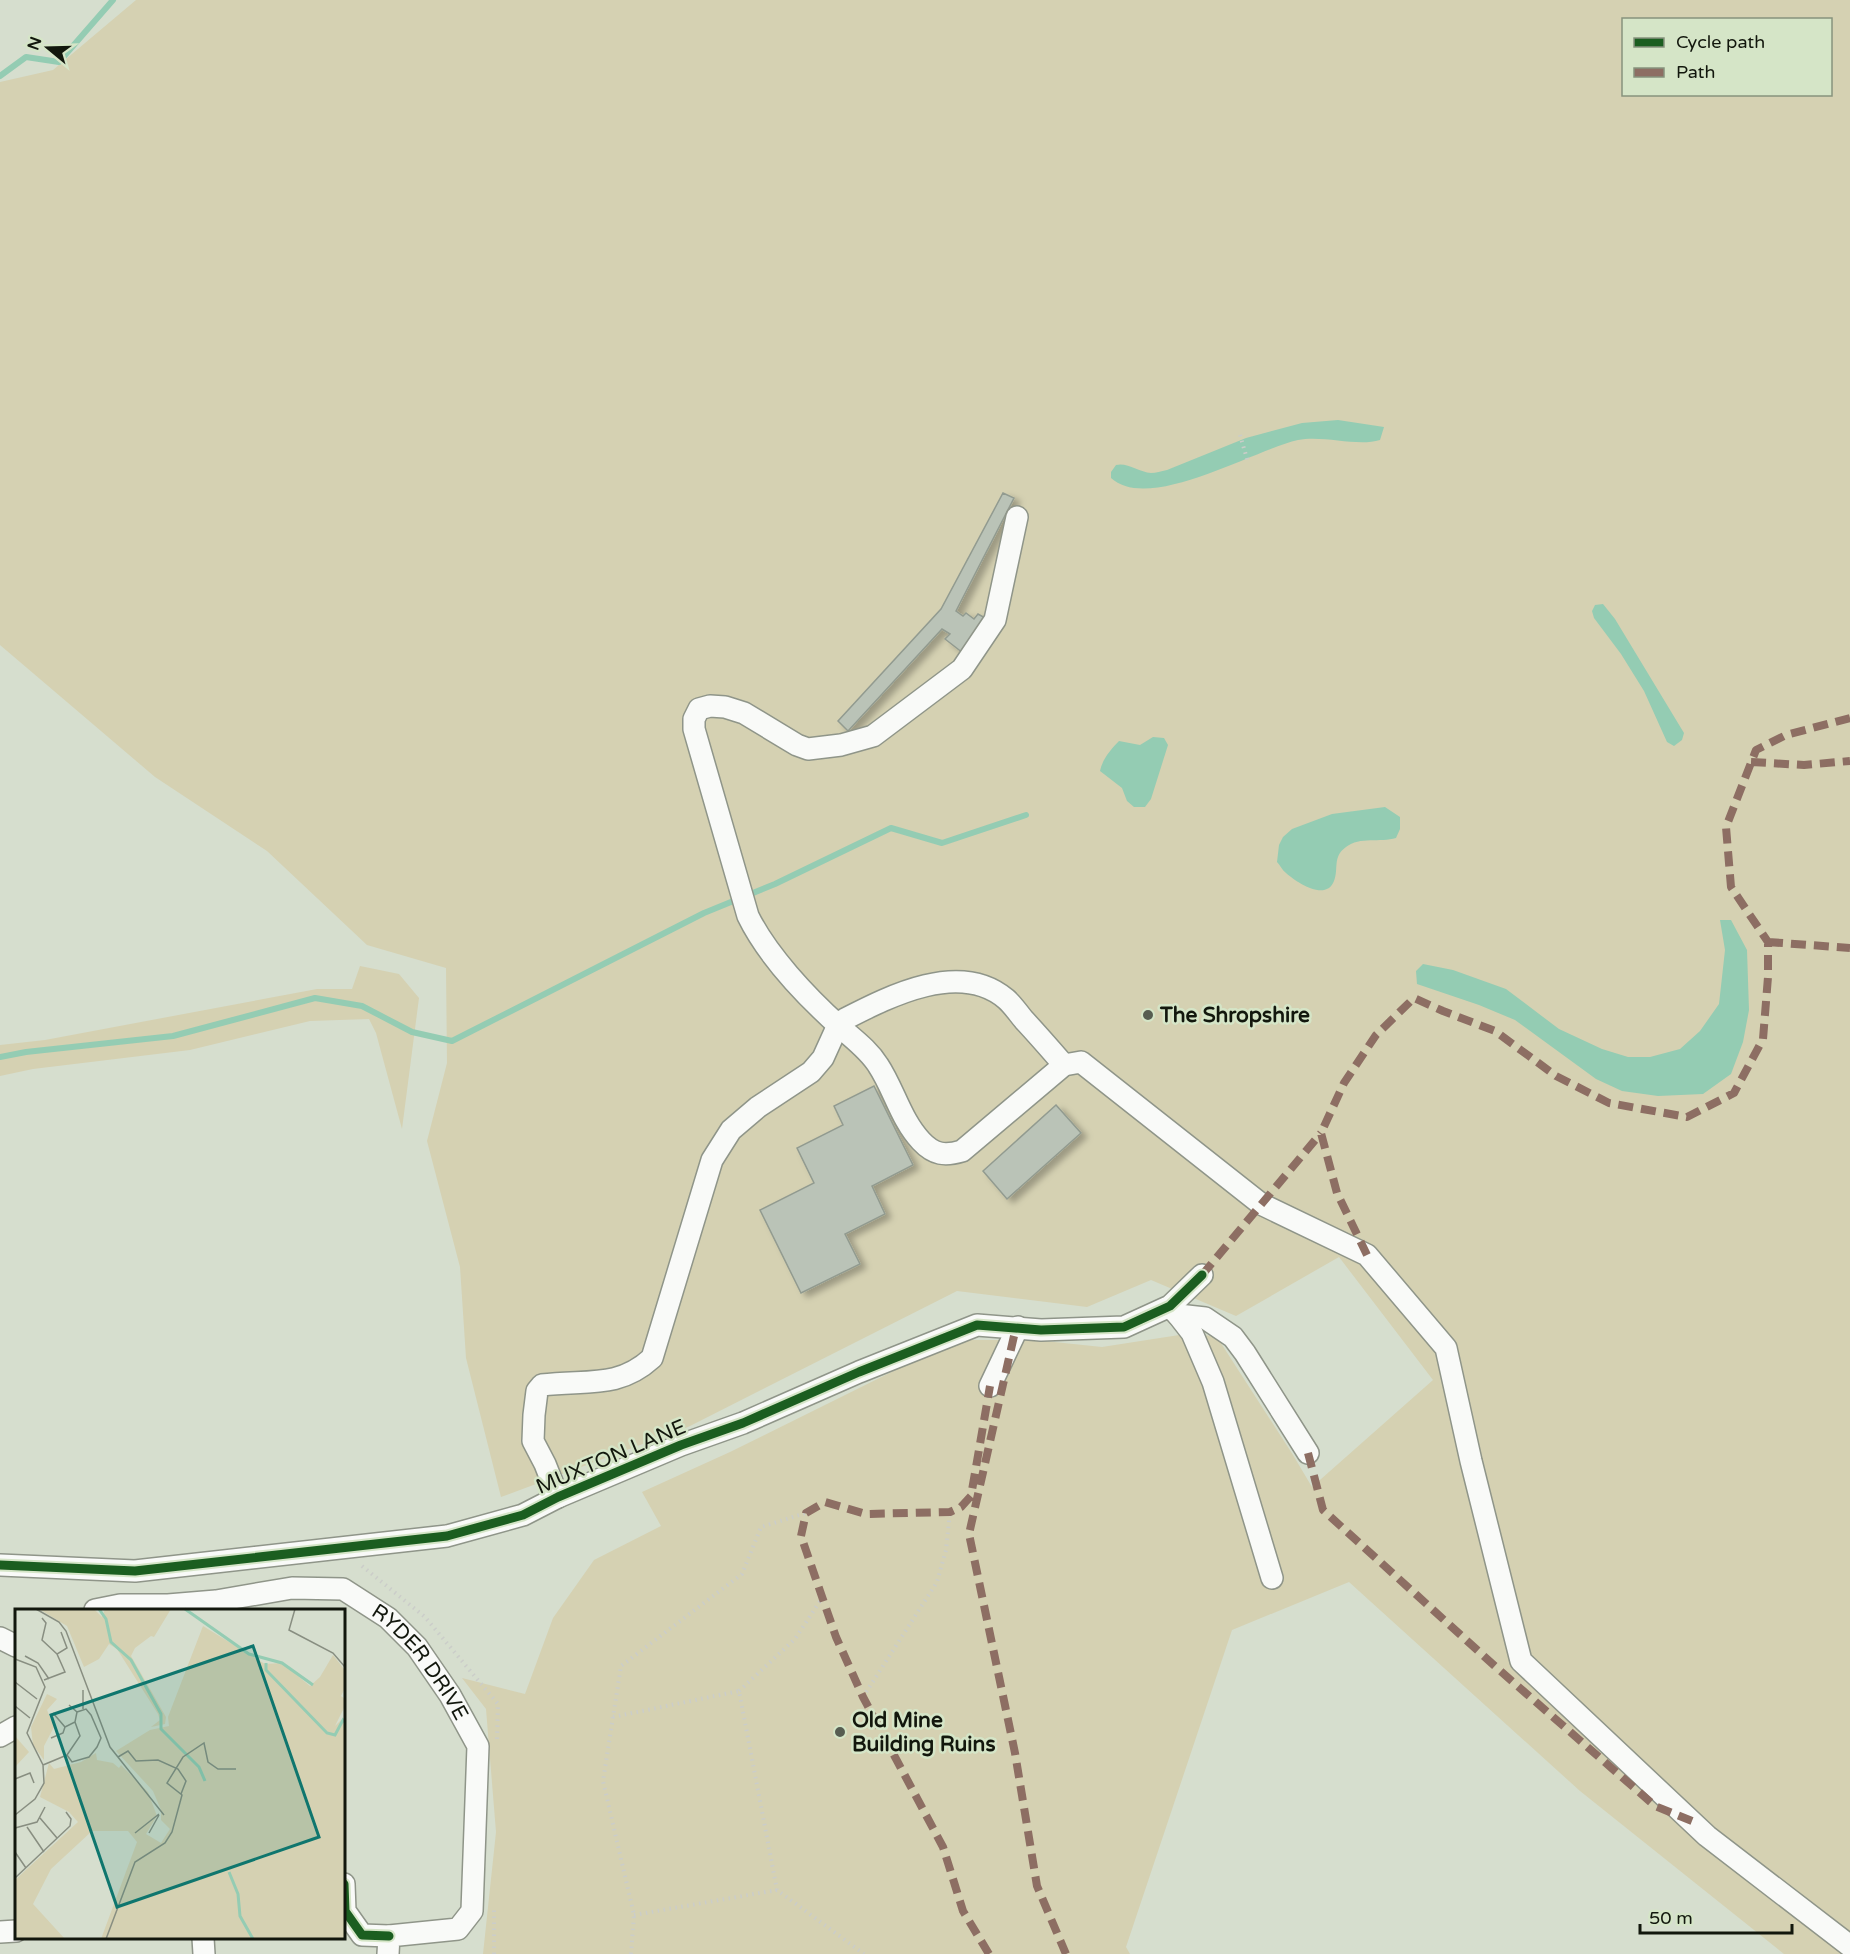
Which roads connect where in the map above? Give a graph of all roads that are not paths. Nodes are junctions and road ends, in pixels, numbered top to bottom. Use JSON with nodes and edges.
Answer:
{"nodes":[{"id":1,"x":1017,"y":517,"type":"dead end"},
{"id":2,"x":838,"y":1026,"type":"junction"},
{"id":3,"x":1065,"y":1065,"type":"junction"},
{"id":4,"x":1202,"y":1275,"type":"dead end"},
{"id":5,"x":1174,"y":1310,"type":"junction"},
{"id":6,"x":1018,"y":1328,"type":"junction"},
{"id":7,"x":990,"y":1386,"type":"dead end"},
{"id":8,"x":1308,"y":1454,"type":"dead end"},
{"id":9,"x":558,"y":1497,"type":"junction"},
{"id":10,"x":0,"y":1565,"type":"edge"},
{"id":11,"x":1272,"y":1578,"type":"dead end"},
{"id":12,"x":103,"y":1609,"type":"edge"},
{"id":13,"x":0,"y":1638,"type":"edge"},
{"id":14,"x":15,"y":1646,"type":"edge"},
{"id":15,"x":15,"y":1728,"type":"edge"},
{"id":16,"x":0,"y":1736,"type":"edge"},
{"id":17,"x":345,"y":1911,"type":"edge"},
{"id":18,"x":15,"y":1931,"type":"edge"},
{"id":19,"x":0,"y":1932,"type":"edge"},
{"id":20,"x":203,"y":1939,"type":"edge"},
{"id":21,"x":388,"y":1945,"type":"edge"},
{"id":22,"x":1850,"y":1946,"type":"edge"},
{"id":23,"x":204,"y":1954,"type":"edge"}],
"edges":[{"from":1,"to":2,"type":"street"},
{"from":2,"to":3,"type":"street"},
{"from":2,"to":3,"type":"street"},
{"from":2,"to":9,"type":"street"},
{"from":3,"to":22,"type":"street"},
{"from":4,"to":5,"type":"street","name":"MUXTON LANE"},
{"from":5,"to":6,"type":"street","name":"MUXTON LANE"},
{"from":5,"to":8,"type":"street"},
{"from":5,"to":11,"type":"street"},
{"from":6,"to":7,"type":"street"},
{"from":6,"to":9,"type":"street","name":"MUXTON LANE"},
{"from":9,"to":10,"type":"street","name":"MUXTON LANE"},
{"from":12,"to":21,"type":"street","name":"RYDER DRIVE"},
{"from":13,"to":14,"type":"street"},
{"from":15,"to":16,"type":"street"},
{"from":17,"to":21,"type":"street","name":"RYDER DRIVE"},
{"from":18,"to":19,"type":"street"},
{"from":20,"to":23,"type":"street"}]}
